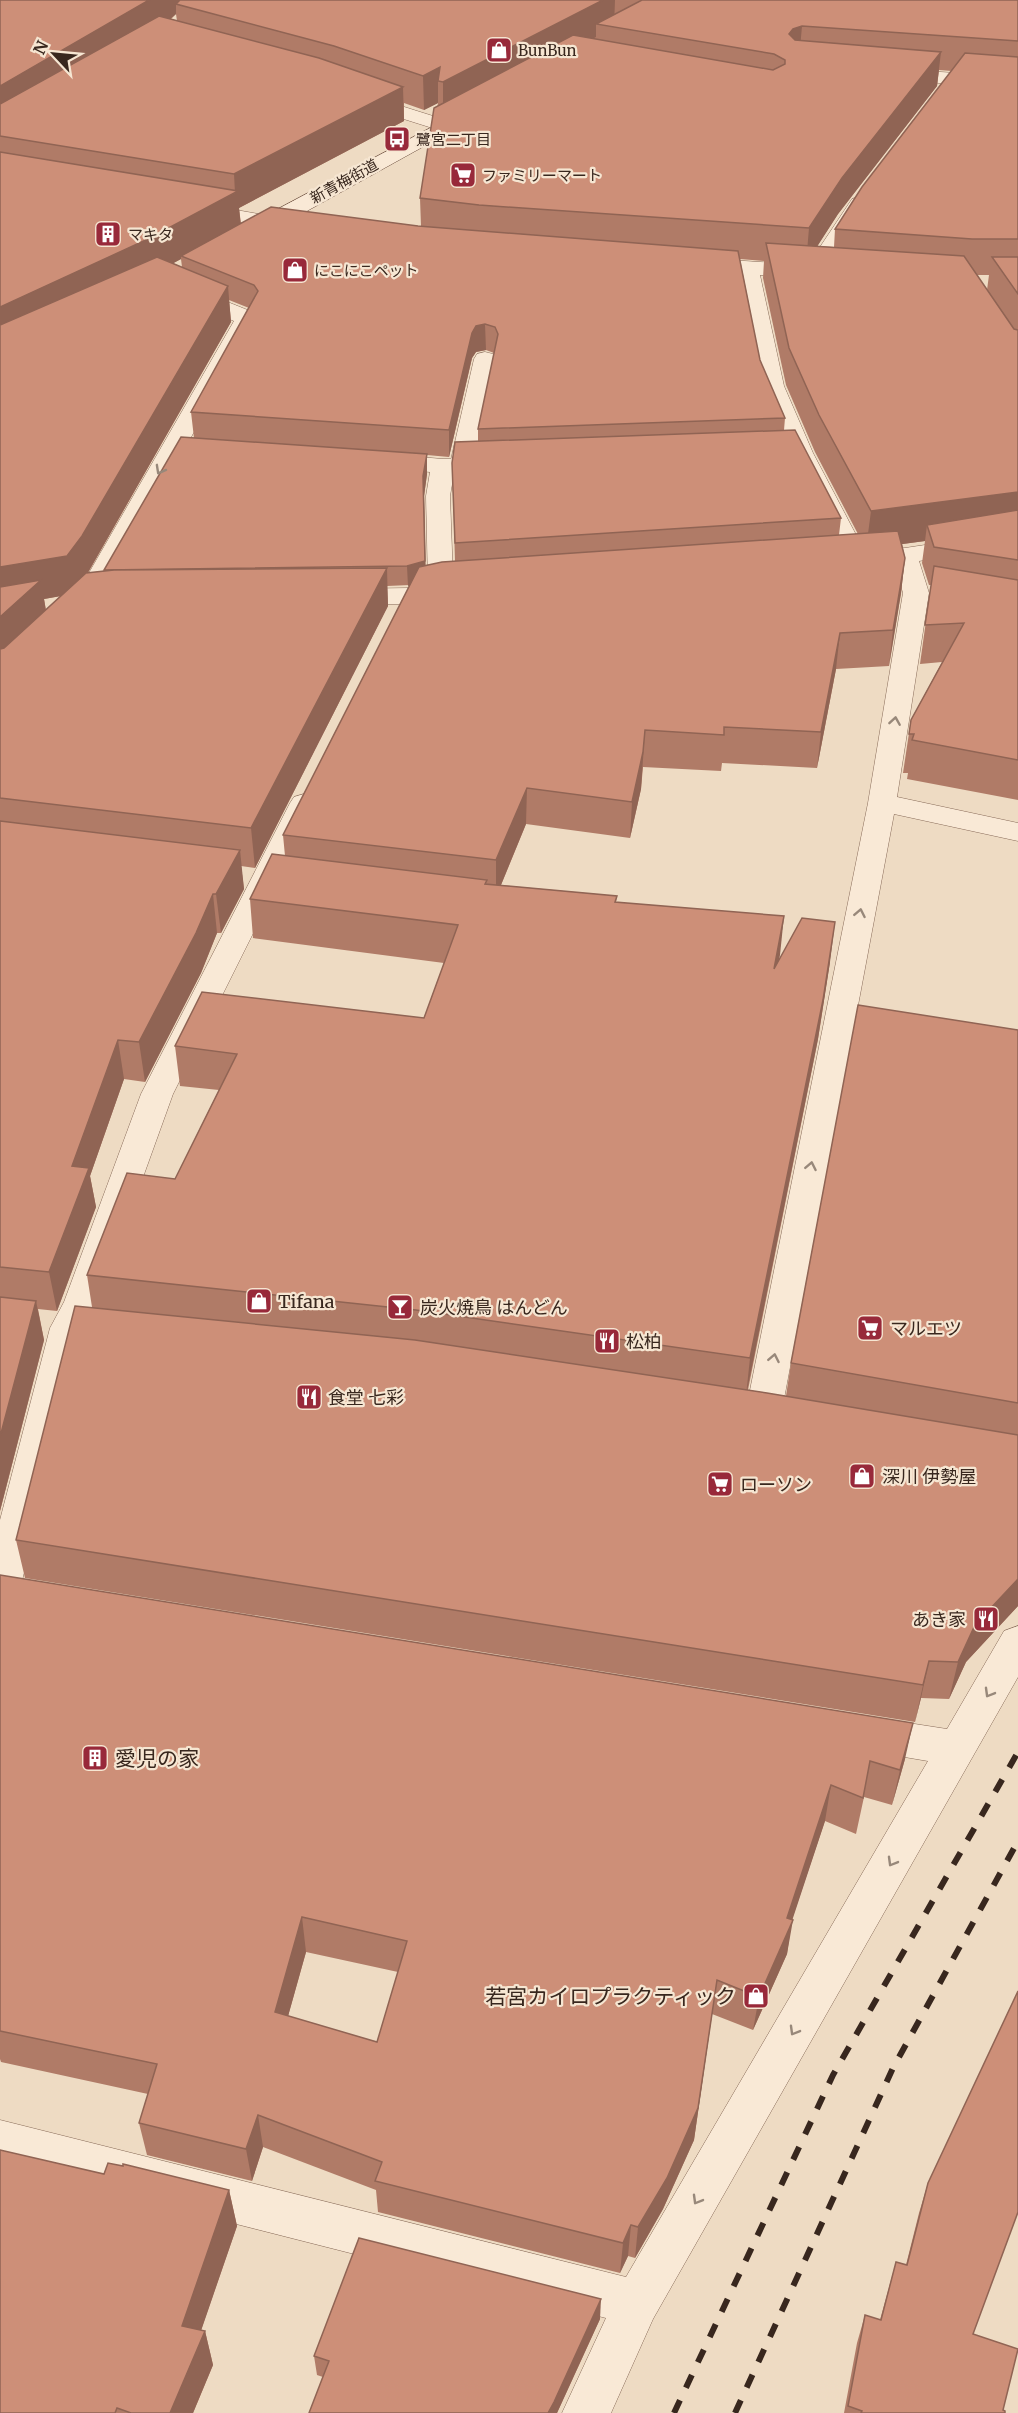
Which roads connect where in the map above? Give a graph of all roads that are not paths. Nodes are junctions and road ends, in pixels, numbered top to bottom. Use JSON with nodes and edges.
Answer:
{"nodes":[{"id":1,"x":871,"y":73,"type":"edge"},
{"id":2,"x":1018,"y":83,"type":"edge"},
{"id":3,"x":349,"y":94,"type":"edge"},
{"id":4,"x":487,"y":105,"type":"edge"},
{"id":5,"x":445,"y":126,"type":"junction"},
{"id":6,"x":874,"y":183,"type":"edge"},
{"id":7,"x":174,"y":206,"type":"edge"},
{"id":8,"x":268,"y":223,"type":"junction"},
{"id":9,"x":315,"y":229,"type":"edge"},
{"id":10,"x":239,"y":239,"type":"edge"},
{"id":11,"x":677,"y":262,"type":"edge"},
{"id":12,"x":747,"y":267,"type":"junction"},
{"id":13,"x":813,"y":272,"type":"junction"},
{"id":14,"x":837,"y":274,"type":"edge"},
{"id":15,"x":172,"y":287,"type":"edge"},
{"id":16,"x":485,"y":359,"type":"dead end"},
{"id":17,"x":361,"y":460,"type":"edge"},
{"id":18,"x":520,"y":462,"type":"edge"},
{"id":19,"x":452,"y":465,"type":"junction"},
{"id":20,"x":1018,"y":538,"type":"edge"},
{"id":21,"x":905,"y":556,"type":"junction"},
{"id":22,"x":476,"y":584,"type":"edge"},
{"id":23,"x":441,"y":587,"type":"junction"},
{"id":24,"x":409,"y":596,"type":"junction"},
{"id":25,"x":316,"y":597,"type":"edge"},
{"id":26,"x":119,"y":598,"type":"edge"},
{"id":27,"x":393,"y":628,"type":"edge"},
{"id":28,"x":318,"y":775,"type":"edge"},
{"id":29,"x":882,"y":803,"type":"junction"},
{"id":30,"x":1018,"y":832,"type":"edge"},
{"id":31,"x":50,"y":1326,"type":"junction"},
{"id":32,"x":102,"y":1331,"type":"edge"},
{"id":33,"x":798,"y":1421,"type":"edge"},
{"id":34,"x":9,"y":1594,"type":"edge"},
{"id":35,"x":1018,"y":1642,"type":"edge"},
{"id":36,"x":827,"y":1727,"type":"edge"},
{"id":37,"x":957,"y":1748,"type":"junction"},
{"id":38,"x":0,"y":2142,"type":"edge"},
{"id":39,"x":637,"y":2303,"type":"junction"},
{"id":40,"x":586,"y":2413,"type":"edge"}],
"edges":[{"from":1,"to":2,"type":"street"},
{"from":3,"to":5,"type":"street"},
{"from":4,"to":5,"type":"street","name":"新青梅街道"},
{"from":5,"to":8,"type":"street","name":"新青梅街道"},
{"from":6,"to":13,"type":"street"},
{"from":7,"to":8,"type":"street"},
{"from":8,"to":9,"type":"street"},
{"from":8,"to":10,"type":"street","name":"新青梅街道"},
{"from":11,"to":12,"type":"street"},
{"from":12,"to":13,"type":"street"},
{"from":12,"to":21,"type":"street"},
{"from":13,"to":14,"type":"street"},
{"from":15,"to":26,"type":"street","one_way":true},
{"from":16,"to":19,"type":"street"},
{"from":17,"to":19,"type":"street"},
{"from":18,"to":19,"type":"street"},
{"from":19,"to":23,"type":"street"},
{"from":20,"to":21,"type":"street"},
{"from":29,"to":21,"type":"street","one_way":true},
{"from":22,"to":23,"type":"street"},
{"from":23,"to":24,"type":"street"},
{"from":24,"to":25,"type":"street"},
{"from":24,"to":27,"type":"street"},
{"from":28,"to":31,"type":"street"},
{"from":29,"to":30,"type":"street"},
{"from":33,"to":29,"type":"street","one_way":true},
{"from":31,"to":32,"type":"street"},
{"from":31,"to":34,"type":"street"},
{"from":35,"to":37,"type":"street","one_way":true},
{"from":36,"to":37,"type":"street"},
{"from":37,"to":39,"type":"street","one_way":true},
{"from":38,"to":39,"type":"street"},
{"from":39,"to":40,"type":"street"}]}
